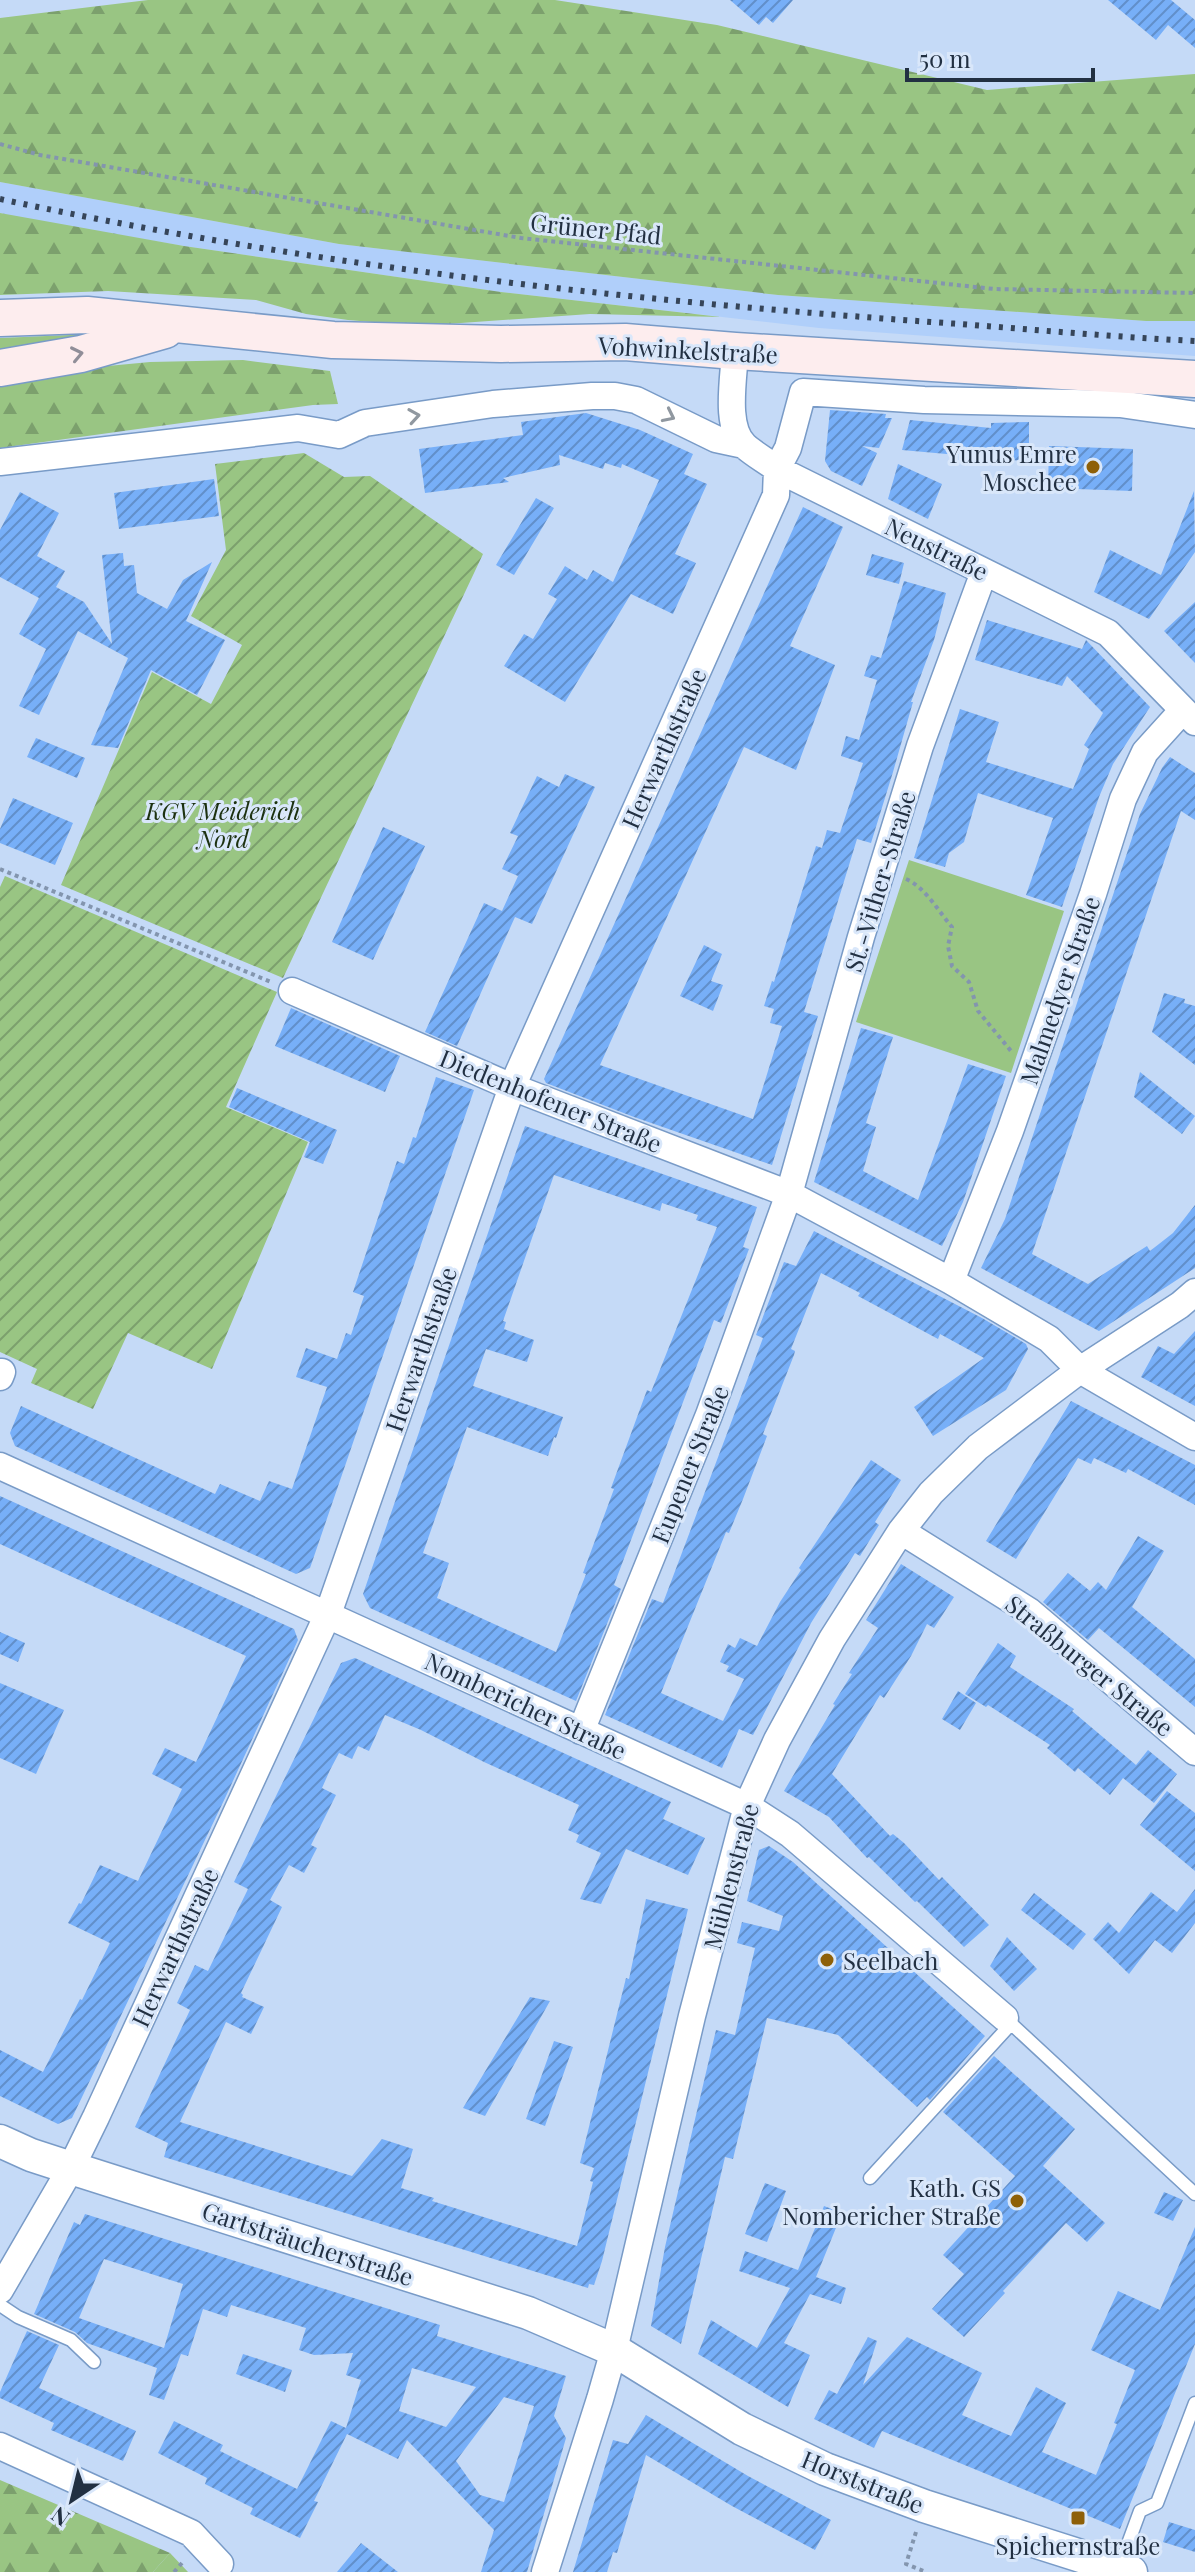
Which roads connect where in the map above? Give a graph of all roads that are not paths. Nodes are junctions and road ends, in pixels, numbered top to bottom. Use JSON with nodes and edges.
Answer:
{"nodes":[{"id":1,"x":0,"y":318,"type":"edge"},
{"id":2,"x":182,"y":325,"type":"junction"},
{"id":3,"x":735,"y":351,"type":"junction"},
{"id":4,"x":0,"y":368,"type":"edge"},
{"id":5,"x":1195,"y":379,"type":"edge"},
{"id":6,"x":1195,"y":415,"type":"edge"},
{"id":7,"x":744,"y":445,"type":"junction"},
{"id":8,"x":0,"y":462,"type":"edge"},
{"id":9,"x":777,"y":469,"type":"junction"},
{"id":10,"x":984,"y":572,"type":"junction"},
{"id":11,"x":1189,"y":716,"type":"edge"},
{"id":12,"x":292,"y":991,"type":"road end"},
{"id":13,"x":512,"y":1087,"type":"junction"},
{"id":14,"x":789,"y":1194,"type":"junction"},
{"id":15,"x":951,"y":1281,"type":"junction"},
{"id":16,"x":1195,"y":1292,"type":"edge"},
{"id":17,"x":1080,"y":1370,"type":"junction"},
{"id":18,"x":1195,"y":1437,"type":"edge"},
{"id":19,"x":0,"y":1466,"type":"edge"},
{"id":20,"x":901,"y":1531,"type":"junction"},
{"id":21,"x":328,"y":1614,"type":"junction"},
{"id":22,"x":581,"y":1731,"type":"junction"},
{"id":23,"x":1195,"y":1752,"type":"edge"},
{"id":24,"x":747,"y":1806,"type":"junction"},
{"id":25,"x":1008,"y":2021,"type":"junction"},
{"id":26,"x":0,"y":2141,"type":"edge"},
{"id":27,"x":71,"y":2168,"type":"junction"},
{"id":28,"x":870,"y":2178,"type":"dead end"},
{"id":29,"x":1195,"y":2194,"type":"edge"},
{"id":30,"x":0,"y":2290,"type":"edge"},
{"id":31,"x":0,"y":2305,"type":"edge"},
{"id":32,"x":614,"y":2350,"type":"junction"},
{"id":33,"x":94,"y":2362,"type":"dead end"},
{"id":34,"x":1195,"y":2403,"type":"edge"},
{"id":35,"x":0,"y":2446,"type":"edge"},
{"id":36,"x":220,"y":2564,"type":"dead end"},
{"id":37,"x":1125,"y":2570,"type":"edge"},
{"id":38,"x":545,"y":2572,"type":"edge"}],
"edges":[{"from":1,"to":2,"type":"main road","name":"Vohwinkelstraße"},
{"from":2,"to":3,"type":"main road","name":"Vohwinkelstraße"},
{"from":4,"to":2,"type":"main road","name":"Vohwinkelstraße","one_way":true},
{"from":3,"to":5,"type":"main road","name":"Vohwinkelstraße"},
{"from":3,"to":7,"type":"street"},
{"from":6,"to":9,"type":"street","name":"Herwarthstraße"},
{"from":8,"to":7,"type":"street","one_way":true},
{"from":7,"to":9,"type":"street","name":"Neustraße"},
{"from":9,"to":10,"type":"street","name":"Neustraße"},
{"from":9,"to":13,"type":"street","name":"Herwarthstraße"},
{"from":10,"to":11,"type":"street","name":"Neustraße"},
{"from":10,"to":14,"type":"street","name":"St.-Vither-Straße"},
{"from":11,"to":15,"type":"street","name":"Malmedyer Straße"},
{"from":12,"to":13,"type":"street","name":"Diedenhofener Straße"},
{"from":13,"to":14,"type":"street","name":"Diedenhofener Straße"},
{"from":13,"to":21,"type":"street","name":"Herwarthstraße"},
{"from":14,"to":15,"type":"street","name":"Diedenhofener Straße"},
{"from":14,"to":22,"type":"street","name":"Eupener Straße"},
{"from":15,"to":17,"type":"street","name":"Diedenhofener Straße"},
{"from":16,"to":17,"type":"street","name":"Mühlenstraße"},
{"from":17,"to":18,"type":"street","name":"Diedenhofener Straße"},
{"from":17,"to":20,"type":"street","name":"Mühlenstraße"},
{"from":19,"to":21,"type":"street","name":"Nombericher Straße"},
{"from":20,"to":23,"type":"street","name":"Straßburger Straße"},
{"from":20,"to":24,"type":"street","name":"Mühlenstraße"},
{"from":21,"to":22,"type":"street","name":"Nombericher Straße"},
{"from":21,"to":27,"type":"street","name":"Herwarthstraße"},
{"from":22,"to":24,"type":"street","name":"Nombericher Straße"},
{"from":24,"to":25,"type":"street","name":"Nombericher Straße"},
{"from":24,"to":32,"type":"street","name":"Mühlenstraße"},
{"from":25,"to":28,"type":"lane"},
{"from":25,"to":29,"type":"lane"},
{"from":26,"to":27,"type":"street","name":"Gartsträucherstraße"},
{"from":27,"to":30,"type":"street","name":"Herwarthstraße"},
{"from":27,"to":32,"type":"street","name":"Gartsträucherstraße"},
{"from":31,"to":33,"type":"lane"},
{"from":32,"to":37,"type":"street","name":"Horststraße"},
{"from":32,"to":38,"type":"street","name":"Mühlenstraße"},
{"from":34,"to":37,"type":"lane"},
{"from":35,"to":36,"type":"street"}]}
